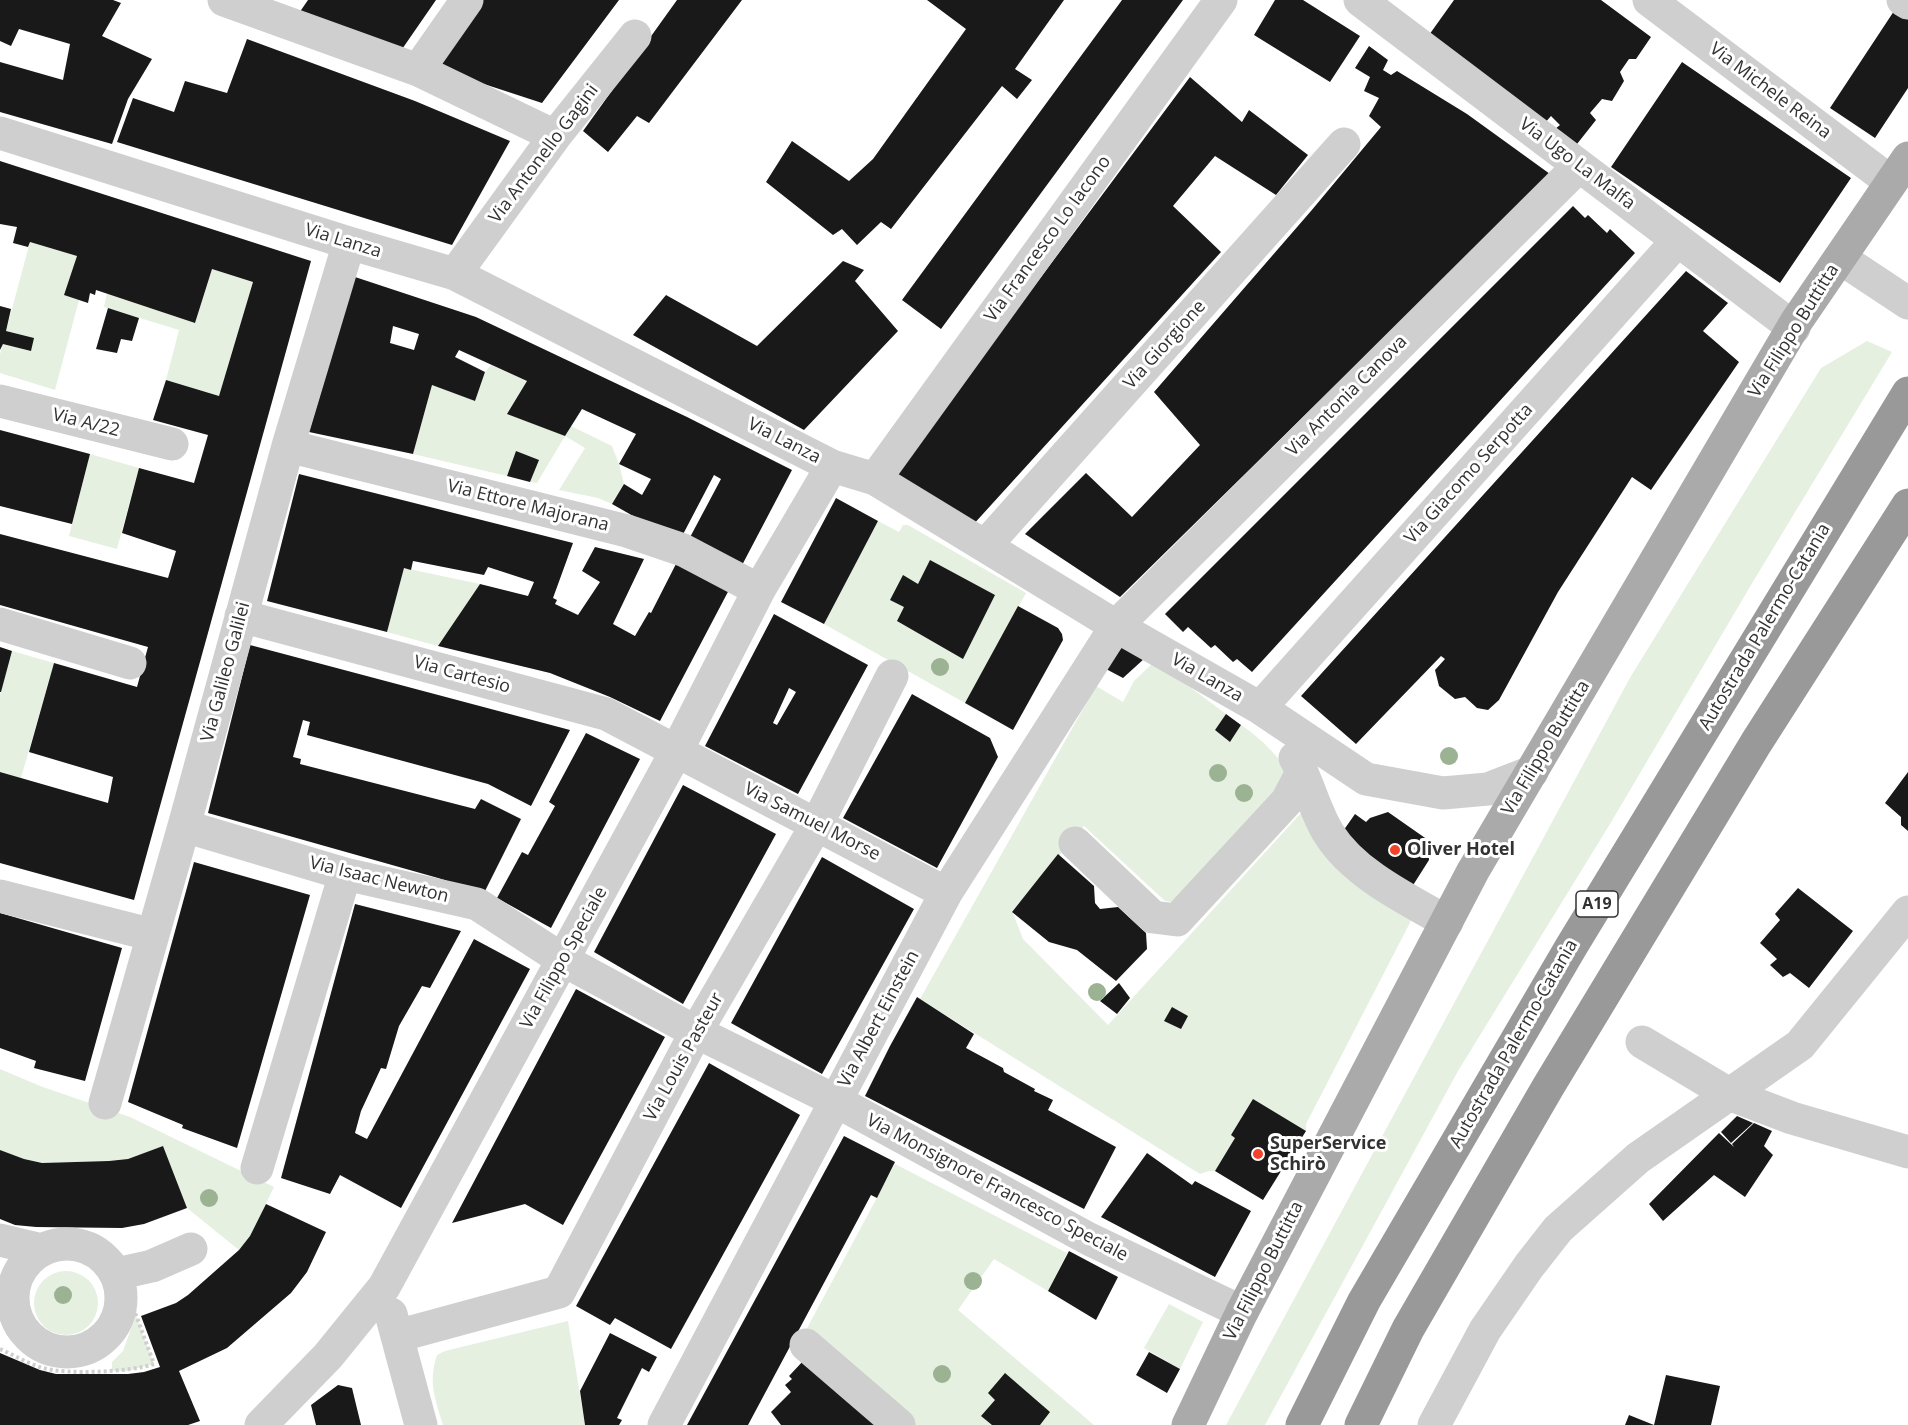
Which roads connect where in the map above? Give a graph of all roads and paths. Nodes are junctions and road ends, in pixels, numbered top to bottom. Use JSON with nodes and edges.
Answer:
{"nodes":[{"id":1,"x":224,"y":0,"type":"edge"},
{"id":2,"x":467,"y":0,"type":"edge"},
{"id":3,"x":1221,"y":0,"type":"edge"},
{"id":4,"x":1360,"y":0,"type":"edge"},
{"id":5,"x":1649,"y":0,"type":"edge"},
{"id":6,"x":1903,"y":0,"type":"edge"},
{"id":7,"x":1908,"y":3,"type":"edge"},
{"id":8,"x":268,"y":7,"type":"edge"},
{"id":9,"x":635,"y":36,"type":"dead end"},
{"id":10,"x":418,"y":70,"type":"junction"},
{"id":11,"x":0,"y":133,"type":"edge"},
{"id":12,"x":555,"y":136,"type":"junction"},
{"id":13,"x":1344,"y":144,"type":"dead end"},
{"id":14,"x":1579,"y":166,"type":"junction"},
{"id":15,"x":1900,"y":170,"type":"edge"},
{"id":16,"x":1678,"y":240,"type":"junction"},
{"id":17,"x":349,"y":243,"type":"junction"},
{"id":18,"x":1840,"y":258,"type":"junction"},
{"id":19,"x":455,"y":274,"type":"junction"},
{"id":20,"x":1908,"y":303,"type":"edge"},
{"id":21,"x":1794,"y":328,"type":"junction"},
{"id":22,"x":1908,"y":393,"type":"edge"},
{"id":23,"x":0,"y":401,"type":"edge"},
{"id":24,"x":172,"y":444,"type":"dead end"},
{"id":25,"x":288,"y":446,"type":"junction"},
{"id":26,"x":832,"y":466,"type":"junction"},
{"id":27,"x":875,"y":479,"type":"junction"},
{"id":28,"x":1908,"y":505,"type":"edge"},
{"id":29,"x":985,"y":546,"type":"junction"},
{"id":30,"x":759,"y":590,"type":"junction"},
{"id":31,"x":241,"y":616,"type":"junction"},
{"id":32,"x":0,"y":624,"type":"edge"},
{"id":33,"x":1116,"y":626,"type":"junction"},
{"id":34,"x":130,"y":663,"type":"dead end"},
{"id":35,"x":892,"y":676,"type":"dead end"},
{"id":36,"x":1266,"y":712,"type":"junction"},
{"id":37,"x":676,"y":752,"type":"junction"},
{"id":38,"x":1302,"y":772,"type":"junction"},
{"id":39,"x":1532,"y":772,"type":"junction"},
{"id":40,"x":817,"y":824,"type":"junction"},
{"id":41,"x":184,"y":826,"type":"junction"},
{"id":42,"x":1074,"y":843,"type":"dead end"},
{"id":43,"x":345,"y":874,"type":"junction"},
{"id":44,"x":946,"y":893,"type":"junction"},
{"id":45,"x":0,"y":896,"type":"edge"},
{"id":46,"x":1908,"y":912,"type":"edge"},
{"id":47,"x":1447,"y":922,"type":"junction"},
{"id":48,"x":153,"y":934,"type":"junction"},
{"id":49,"x":563,"y":960,"type":"junction"},
{"id":50,"x":696,"y":1032,"type":"junction"},
{"id":51,"x":1642,"y":1042,"type":"dead end"},
{"id":52,"x":1729,"y":1094,"type":"junction"},
{"id":53,"x":836,"y":1101,"type":"junction"},
{"id":54,"x":105,"y":1102,"type":"dead end"},
{"id":55,"x":1908,"y":1152,"type":"edge"},
{"id":56,"x":257,"y":1168,"type":"dead end"},
{"id":57,"x":0,"y":1240,"type":"edge"},
{"id":58,"x":191,"y":1249,"type":"dead end"},
{"id":59,"x":42,"y":1250,"type":"junction"},
{"id":60,"x":116,"y":1274,"type":"junction"},
{"id":61,"x":384,"y":1287,"type":"junction"},
{"id":62,"x":121,"y":1308,"type":"junction"},
{"id":63,"x":1242,"y":1312,"type":"junction"},
{"id":64,"x":397,"y":1336,"type":"junction"},
{"id":65,"x":806,"y":1345,"type":"dead end"},
{"id":66,"x":0,"y":1349,"type":"edge"},
{"id":67,"x":261,"y":1425,"type":"edge"},
{"id":68,"x":421,"y":1425,"type":"edge"},
{"id":69,"x":664,"y":1425,"type":"edge"},
{"id":70,"x":899,"y":1425,"type":"edge"},
{"id":71,"x":1188,"y":1425,"type":"edge"},
{"id":72,"x":1302,"y":1425,"type":"edge"},
{"id":73,"x":1361,"y":1425,"type":"edge"},
{"id":74,"x":1434,"y":1425,"type":"edge"}],
"edges":[{"from":1,"to":8,"type":"street"},
{"from":2,"to":10,"type":"street"},
{"from":3,"to":27,"type":"street","name":"Via Francesco Lo Iacono"},
{"from":4,"to":14,"type":"street","name":"Via Ugo La Malfa"},
{"from":5,"to":15,"type":"street","name":"Via Michele Reina"},
{"from":6,"to":7,"type":"street"},
{"from":8,"to":10,"type":"street"},
{"from":9,"to":12,"type":"street","name":"Via Antonello Gagini"},
{"from":10,"to":12,"type":"street"},
{"from":11,"to":17,"type":"street","name":"Via Lanza"},
{"from":12,"to":19,"type":"street","name":"Via Antonello Gagini"},
{"from":13,"to":29,"type":"street","name":"Via Giorgione"},
{"from":14,"to":16,"type":"street","name":"Via Ugo La Malfa"},
{"from":14,"to":33,"type":"street","name":"Via Antonia Canova"},
{"from":15,"to":18,"type":"main road","name":"Via Filippo Buttitta"},
{"from":16,"to":21,"type":"street","name":"Via Ugo La Malfa"},
{"from":16,"to":36,"type":"street","name":"Via Giacomo Serpotta"},
{"from":17,"to":19,"type":"street","name":"Via Lanza"},
{"from":17,"to":25,"type":"street","name":"Via Galileo Galilei"},
{"from":18,"to":20,"type":"street"},
{"from":18,"to":21,"type":"main road","name":"Via Filippo Buttitta"},
{"from":19,"to":26,"type":"street","name":"Via Lanza"},
{"from":21,"to":39,"type":"main road","name":"Via Filippo Buttitta"},
{"from":22,"to":72,"type":"highway","name":"Autostrada Palermo-Catania","number":"A19"},
{"from":23,"to":24,"type":"street","name":"Via A/22"},
{"from":25,"to":30,"type":"street","name":"Via Ettore Majorana"},
{"from":25,"to":31,"type":"street","name":"Via Galileo Galilei"},
{"from":26,"to":27,"type":"street","name":"Via Lanza"},
{"from":26,"to":30,"type":"street","name":"Via Filippo Speciale"},
{"from":27,"to":29,"type":"street","name":"Via Lanza"},
{"from":28,"to":73,"type":"highway"},
{"from":29,"to":33,"type":"street","name":"Via Lanza"},
{"from":30,"to":37,"type":"street","name":"Via Filippo Speciale"},
{"from":31,"to":37,"type":"street","name":"Via Cartesio"},
{"from":31,"to":41,"type":"street","name":"Via Galileo Galilei"},
{"from":32,"to":34,"type":"street"},
{"from":33,"to":36,"type":"street","name":"Via Lanza"},
{"from":33,"to":44,"type":"street","name":"Via Albert Einstein"},
{"from":35,"to":40,"type":"street","name":"Via Louis Pasteur"},
{"from":36,"to":38,"type":"street"},
{"from":36,"to":39,"type":"street","name":"Via Lanza"},
{"from":37,"to":40,"type":"street","name":"Via Samuel Morse"},
{"from":37,"to":49,"type":"street","name":"Via Filippo Speciale"},
{"from":38,"to":42,"type":"street"},
{"from":38,"to":47,"type":"street"},
{"from":39,"to":47,"type":"main road","name":"Via Filippo Buttitta"},
{"from":40,"to":44,"type":"street","name":"Via Samuel Morse"},
{"from":40,"to":50,"type":"street","name":"Via Louis Pasteur"},
{"from":41,"to":43,"type":"street","name":"Via Isaac Newton"},
{"from":41,"to":48,"type":"street","name":"Via Galileo Galilei"},
{"from":43,"to":49,"type":"street","name":"Via Isaac Newton"},
{"from":43,"to":56,"type":"street"},
{"from":44,"to":53,"type":"street","name":"Via Albert Einstein"},
{"from":45,"to":48,"type":"street"},
{"from":46,"to":52,"type":"street"},
{"from":47,"to":63,"type":"main road","name":"Via Filippo Buttitta"},
{"from":48,"to":54,"type":"street","name":"Via Galileo Galilei"},
{"from":49,"to":50,"type":"street","name":"Via Monsignore Francesco Speciale"},
{"from":49,"to":61,"type":"street","name":"Via Filippo Speciale"},
{"from":50,"to":53,"type":"street","name":"Via Monsignore Francesco Speciale"},
{"from":50,"to":64,"type":"street","name":"Via Louis Pasteur"},
{"from":51,"to":52,"type":"street"},
{"from":52,"to":55,"type":"street"},
{"from":52,"to":74,"type":"street"},
{"from":53,"to":63,"type":"street","name":"Via Monsignore Francesco Speciale"},
{"from":53,"to":69,"type":"street","name":"Via Albert Einstein"},
{"from":57,"to":59,"type":"street"},
{"from":58,"to":60,"type":"street"},
{"from":59,"to":60,"type":"street"},
{"from":59,"to":62,"type":"street"},
{"from":60,"to":62,"type":"street"},
{"from":61,"to":64,"type":"street"},
{"from":61,"to":67,"type":"street","name":"Via Filippo Speciale"},
{"from":62,"to":66,"type":"path"},
{"from":63,"to":71,"type":"main road","name":"Via Filippo Buttitta"},
{"from":64,"to":68,"type":"street"},
{"from":65,"to":70,"type":"street"}]}
